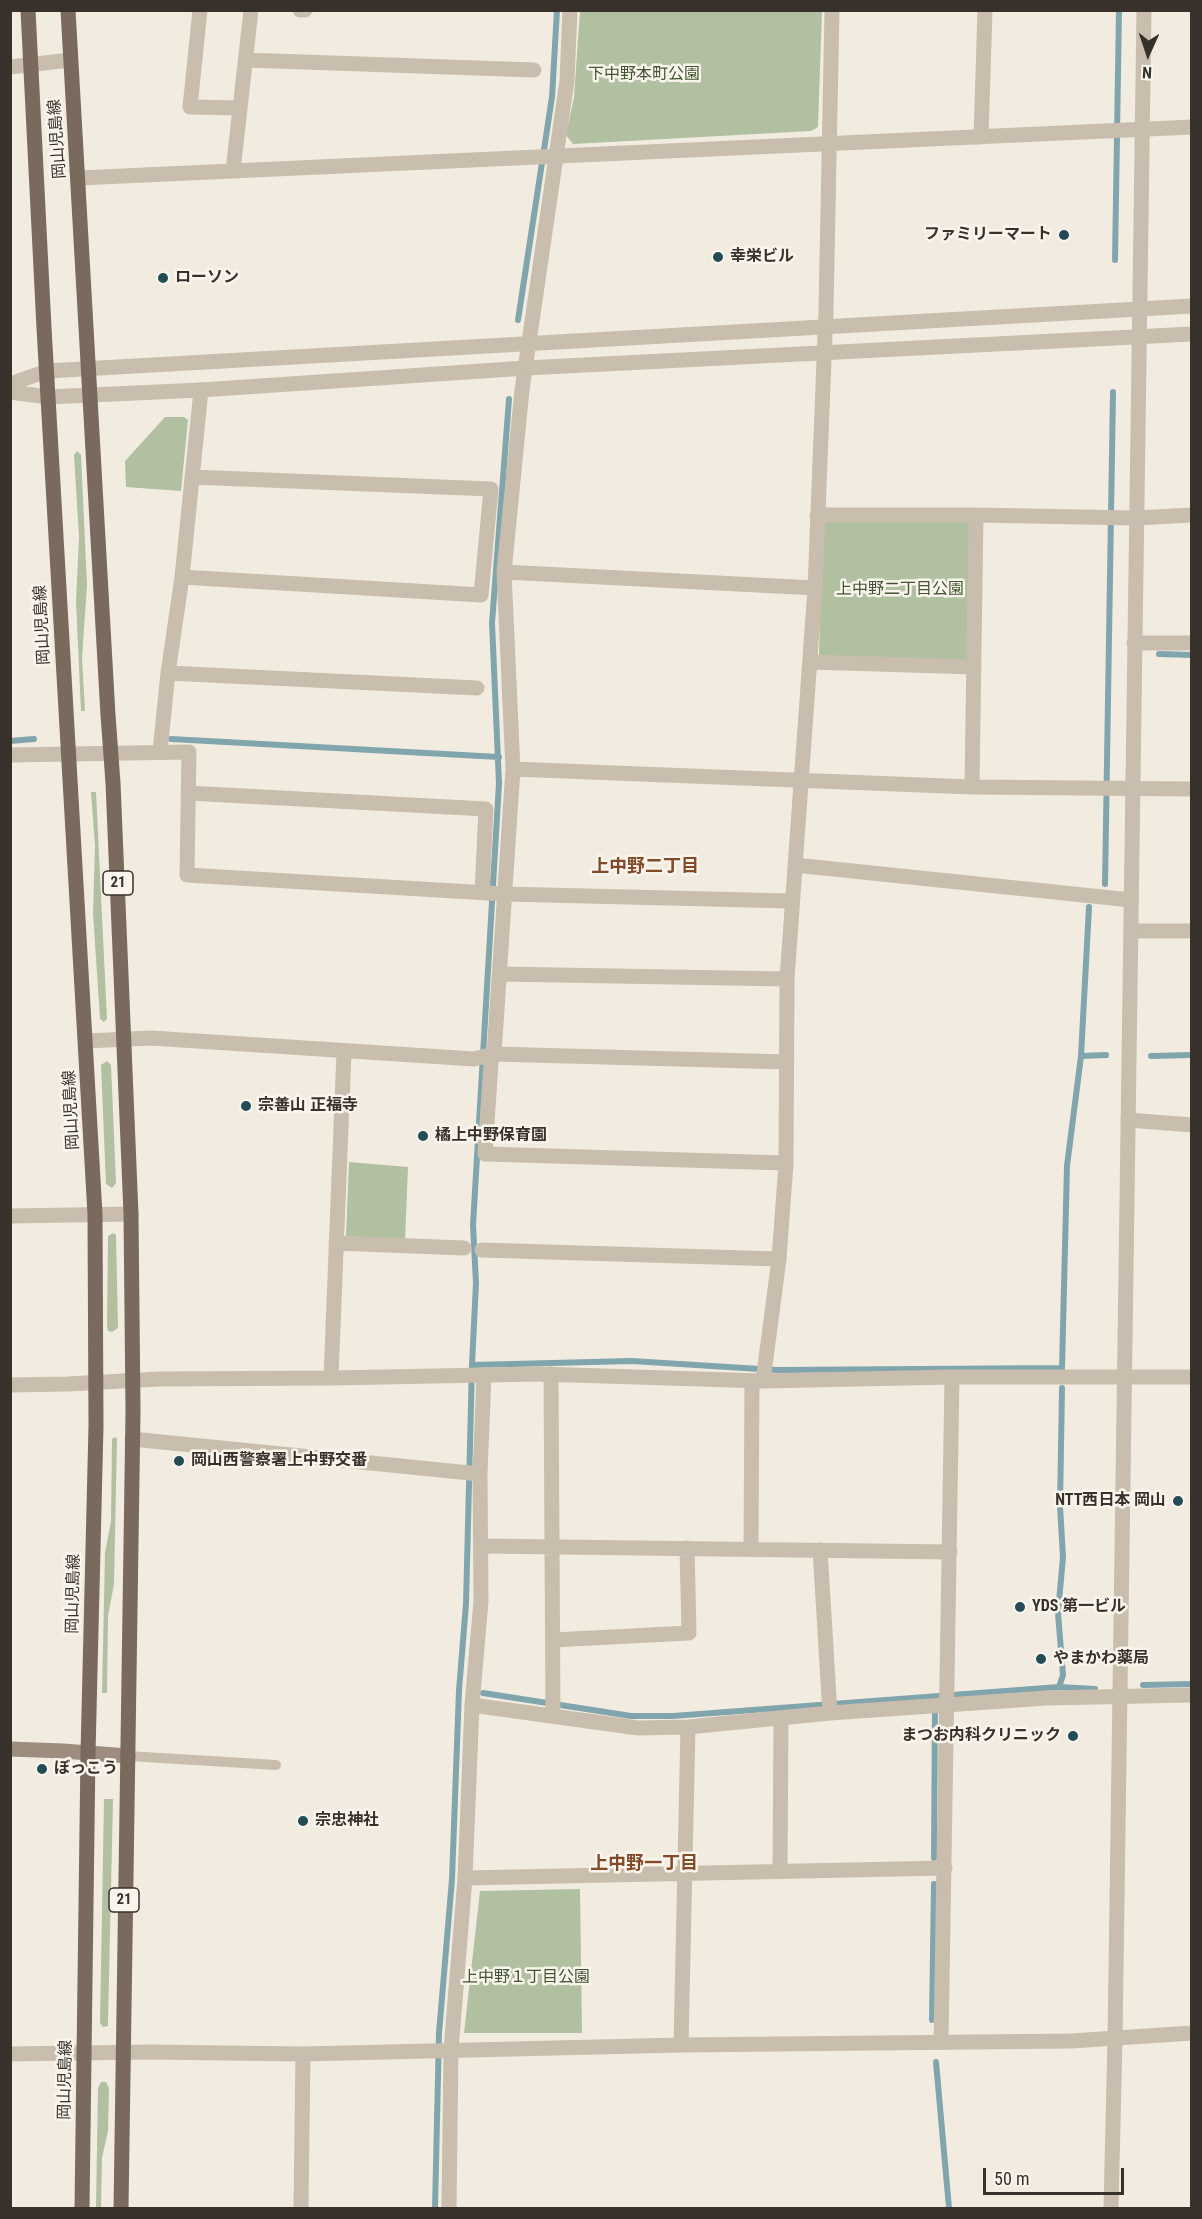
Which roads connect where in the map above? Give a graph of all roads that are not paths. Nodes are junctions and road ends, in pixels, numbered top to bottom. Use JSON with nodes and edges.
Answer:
{"nodes":[{"id":1,"x":28,"y":10,"type":"edge"},
{"id":2,"x":68,"y":10,"type":"edge"},
{"id":3,"x":200,"y":10,"type":"edge"},
{"id":4,"x":251,"y":10,"type":"edge"},
{"id":5,"x":300,"y":10,"type":"edge"},
{"id":6,"x":305,"y":10,"type":"edge"},
{"id":7,"x":570,"y":10,"type":"edge"},
{"id":8,"x":832,"y":10,"type":"edge"},
{"id":9,"x":985,"y":10,"type":"edge"},
{"id":10,"x":1144,"y":10,"type":"edge"},
{"id":11,"x":70,"y":60,"type":"junction"},
{"id":12,"x":246,"y":60,"type":"junction"},
{"id":13,"x":31,"y":64,"type":"junction"},
{"id":14,"x":10,"y":67,"type":"edge"},
{"id":15,"x":534,"y":70,"type":"dead end"},
{"id":16,"x":240,"y":108,"type":"junction"},
{"id":17,"x":1191,"y":127,"type":"edge"},
{"id":18,"x":1142,"y":130,"type":"junction"},
{"id":19,"x":981,"y":137,"type":"junction"},
{"id":20,"x":828,"y":143,"type":"junction"},
{"id":21,"x":547,"y":156,"type":"junction"},
{"id":22,"x":233,"y":171,"type":"junction"},
{"id":23,"x":79,"y":178,"type":"junction"},
{"id":24,"x":1191,"y":306,"type":"edge"},
{"id":25,"x":1140,"y":309,"type":"junction"},
{"id":26,"x":824,"y":328,"type":"junction"},
{"id":27,"x":1191,"y":334,"type":"edge"},
{"id":28,"x":1140,"y":337,"type":"junction"},
{"id":29,"x":529,"y":343,"type":"junction"},
{"id":30,"x":823,"y":354,"type":"junction"},
{"id":31,"x":526,"y":368,"type":"junction"},
{"id":32,"x":89,"y":369,"type":"junction"},
{"id":33,"x":47,"y":371,"type":"junction"},
{"id":34,"x":10,"y":384,"type":"edge"},
{"id":35,"x":201,"y":390,"type":"junction"},
{"id":36,"x":10,"y":392,"type":"edge"},
{"id":37,"x":91,"y":395,"type":"junction"},
{"id":38,"x":48,"y":397,"type":"junction"},
{"id":39,"x":192,"y":477,"type":"junction"},
{"id":40,"x":818,"y":515,"type":"junction"},
{"id":41,"x":976,"y":515,"type":"junction"},
{"id":42,"x":1191,"y":515,"type":"edge"},
{"id":43,"x":1136,"y":518,"type":"junction"},
{"id":44,"x":504,"y":572,"type":"junction"},
{"id":45,"x":182,"y":577,"type":"junction"},
{"id":46,"x":815,"y":588,"type":"junction"},
{"id":47,"x":1134,"y":643,"type":"junction"},
{"id":48,"x":1191,"y":643,"type":"edge"},
{"id":49,"x":810,"y":662,"type":"junction"},
{"id":50,"x":974,"y":667,"type":"junction"},
{"id":51,"x":168,"y":673,"type":"junction"},
{"id":52,"x":477,"y":688,"type":"dead end"},
{"id":53,"x":160,"y":751,"type":"junction"},
{"id":54,"x":69,"y":753,"type":"junction"},
{"id":55,"x":111,"y":753,"type":"junction"},
{"id":56,"x":10,"y":755,"type":"edge"},
{"id":57,"x":513,"y":769,"type":"junction"},
{"id":58,"x":802,"y":779,"type":"junction"},
{"id":59,"x":972,"y":787,"type":"junction"},
{"id":60,"x":1133,"y":789,"type":"junction"},
{"id":61,"x":1191,"y":789,"type":"edge"},
{"id":62,"x":188,"y":793,"type":"junction"},
{"id":63,"x":795,"y":865,"type":"junction"},
{"id":64,"x":494,"y":893,"type":"junction"},
{"id":65,"x":1131,"y":900,"type":"junction"},
{"id":66,"x":791,"y":901,"type":"junction"},
{"id":67,"x":1131,"y":931,"type":"junction"},
{"id":68,"x":1191,"y":931,"type":"edge"},
{"id":69,"x":500,"y":974,"type":"junction"},
{"id":70,"x":787,"y":979,"type":"junction"},
{"id":71,"x":124,"y":1038,"type":"junction"},
{"id":72,"x":86,"y":1041,"type":"junction"},
{"id":73,"x":344,"y":1052,"type":"junction"},
{"id":74,"x":492,"y":1055,"type":"junction"},
{"id":75,"x":787,"y":1062,"type":"junction"},
{"id":76,"x":1128,"y":1120,"type":"junction"},
{"id":77,"x":1191,"y":1125,"type":"edge"},
{"id":78,"x":786,"y":1163,"type":"junction"},
{"id":79,"x":95,"y":1214,"type":"junction"},
{"id":80,"x":131,"y":1214,"type":"junction"},
{"id":81,"x":10,"y":1216,"type":"edge"},
{"id":82,"x":336,"y":1243,"type":"junction"},
{"id":83,"x":464,"y":1248,"type":"dead end"},
{"id":84,"x":482,"y":1250,"type":"dead end"},
{"id":85,"x":779,"y":1259,"type":"junction"},
{"id":86,"x":552,"y":1374,"type":"junction"},
{"id":87,"x":476,"y":1375,"type":"junction"},
{"id":88,"x":761,"y":1376,"type":"junction"},
{"id":89,"x":952,"y":1377,"type":"junction"},
{"id":90,"x":1191,"y":1377,"type":"edge"},
{"id":91,"x":331,"y":1378,"type":"junction"},
{"id":92,"x":1123,"y":1378,"type":"junction"},
{"id":93,"x":133,"y":1380,"type":"junction"},
{"id":94,"x":94,"y":1382,"type":"junction"},
{"id":95,"x":10,"y":1385,"type":"edge"},
{"id":96,"x":132,"y":1439,"type":"junction"},
{"id":97,"x":472,"y":1473,"type":"junction"},
{"id":98,"x":482,"y":1545,"type":"junction"},
{"id":99,"x":552,"y":1546,"type":"junction"},
{"id":100,"x":687,"y":1548,"type":"junction"},
{"id":101,"x":751,"y":1549,"type":"junction"},
{"id":102,"x":820,"y":1550,"type":"junction"},
{"id":103,"x":950,"y":1552,"type":"junction"},
{"id":104,"x":553,"y":1640,"type":"junction"},
{"id":105,"x":1191,"y":1695,"type":"edge"},
{"id":106,"x":1119,"y":1698,"type":"junction"},
{"id":107,"x":943,"y":1703,"type":"junction"},
{"id":108,"x":472,"y":1706,"type":"junction"},
{"id":109,"x":830,"y":1707,"type":"junction"},
{"id":110,"x":553,"y":1709,"type":"junction"},
{"id":111,"x":781,"y":1718,"type":"junction"},
{"id":112,"x":688,"y":1728,"type":"junction"},
{"id":113,"x":10,"y":1749,"type":"edge"},
{"id":114,"x":88,"y":1753,"type":"junction"},
{"id":115,"x":128,"y":1756,"type":"junction"},
{"id":116,"x":276,"y":1765,"type":"dead end"},
{"id":117,"x":945,"y":1869,"type":"junction"},
{"id":118,"x":780,"y":1871,"type":"junction"},
{"id":119,"x":686,"y":1873,"type":"junction"},
{"id":120,"x":465,"y":1878,"type":"junction"},
{"id":121,"x":1191,"y":2033,"type":"edge"},
{"id":122,"x":1115,"y":2039,"type":"junction"},
{"id":123,"x":941,"y":2042,"type":"junction"},
{"id":124,"x":681,"y":2045,"type":"junction"},
{"id":125,"x":443,"y":2050,"type":"junction"},
{"id":126,"x":123,"y":2053,"type":"junction"},
{"id":127,"x":10,"y":2054,"type":"edge"},
{"id":128,"x":85,"y":2054,"type":"junction"},
{"id":129,"x":303,"y":2054,"type":"junction"},
{"id":130,"x":82,"y":2208,"type":"edge"},
{"id":131,"x":121,"y":2208,"type":"edge"},
{"id":132,"x":301,"y":2208,"type":"edge"},
{"id":133,"x":449,"y":2208,"type":"edge"},
{"id":134,"x":1111,"y":2208,"type":"edge"}],
"edges":[{"from":1,"to":13,"type":"main road","name":"岡山児島線","number":"21"},
{"from":2,"to":11,"type":"main road","name":"岡山児島線","number":"21"},
{"from":3,"to":16,"type":"street"},
{"from":4,"to":12,"type":"street"},
{"from":5,"to":6,"type":"street"},
{"from":7,"to":21,"type":"street"},
{"from":8,"to":20,"type":"street"},
{"from":9,"to":19,"type":"street"},
{"from":10,"to":18,"type":"street"},
{"from":11,"to":13,"type":"street"},
{"from":11,"to":23,"type":"main road","name":"岡山児島線","number":"21"},
{"from":12,"to":15,"type":"street"},
{"from":12,"to":16,"type":"street"},
{"from":13,"to":14,"type":"street"},
{"from":13,"to":33,"type":"main road","name":"岡山児島線","number":"21"},
{"from":16,"to":22,"type":"street"},
{"from":17,"to":18,"type":"street"},
{"from":18,"to":19,"type":"street"},
{"from":18,"to":25,"type":"street"},
{"from":19,"to":20,"type":"street"},
{"from":20,"to":21,"type":"street"},
{"from":20,"to":26,"type":"street"},
{"from":21,"to":22,"type":"street"},
{"from":21,"to":29,"type":"street"},
{"from":22,"to":23,"type":"street"},
{"from":23,"to":32,"type":"main road","name":"岡山児島線","number":"21"},
{"from":24,"to":25,"type":"street"},
{"from":25,"to":26,"type":"street"},
{"from":25,"to":28,"type":"street"},
{"from":26,"to":29,"type":"street"},
{"from":26,"to":30,"type":"street"},
{"from":27,"to":28,"type":"street"},
{"from":28,"to":30,"type":"street"},
{"from":28,"to":43,"type":"street"},
{"from":29,"to":31,"type":"street"},
{"from":29,"to":32,"type":"street"},
{"from":30,"to":31,"type":"street"},
{"from":30,"to":40,"type":"street"},
{"from":31,"to":35,"type":"street"},
{"from":31,"to":44,"type":"street"},
{"from":32,"to":33,"type":"street"},
{"from":32,"to":37,"type":"main road","name":"岡山児島線","number":"21"},
{"from":33,"to":34,"type":"street"},
{"from":33,"to":38,"type":"main road","name":"岡山児島線","number":"21"},
{"from":35,"to":37,"type":"street"},
{"from":35,"to":39,"type":"street"},
{"from":36,"to":38,"type":"street"},
{"from":37,"to":38,"type":"street"},
{"from":37,"to":55,"type":"main road","name":"岡山児島線","number":"21"},
{"from":38,"to":54,"type":"main road","name":"岡山児島線","number":"21"},
{"from":39,"to":45,"type":"street"},
{"from":39,"to":45,"type":"street"},
{"from":40,"to":41,"type":"street"},
{"from":40,"to":46,"type":"street"},
{"from":41,"to":43,"type":"street"},
{"from":41,"to":50,"type":"street"},
{"from":42,"to":43,"type":"street"},
{"from":43,"to":47,"type":"street"},
{"from":44,"to":46,"type":"street"},
{"from":44,"to":57,"type":"street"},
{"from":45,"to":51,"type":"street"},
{"from":46,"to":49,"type":"street"},
{"from":47,"to":48,"type":"street"},
{"from":47,"to":60,"type":"street"},
{"from":49,"to":50,"type":"street"},
{"from":49,"to":58,"type":"street"},
{"from":50,"to":59,"type":"street"},
{"from":51,"to":52,"type":"street"},
{"from":51,"to":53,"type":"street"},
{"from":53,"to":55,"type":"street"},
{"from":53,"to":62,"type":"street"},
{"from":54,"to":55,"type":"street"},
{"from":54,"to":56,"type":"street"},
{"from":54,"to":72,"type":"main road","name":"岡山児島線","number":"21"},
{"from":55,"to":71,"type":"main road","name":"岡山児島線","number":"21"},
{"from":57,"to":58,"type":"street"},
{"from":57,"to":64,"type":"street"},
{"from":58,"to":59,"type":"street"},
{"from":58,"to":63,"type":"street"},
{"from":59,"to":60,"type":"street"},
{"from":60,"to":61,"type":"street"},
{"from":60,"to":65,"type":"street"},
{"from":62,"to":64,"type":"street"},
{"from":62,"to":64,"type":"street"},
{"from":63,"to":65,"type":"street"},
{"from":63,"to":66,"type":"street"},
{"from":64,"to":66,"type":"street"},
{"from":64,"to":69,"type":"street"},
{"from":65,"to":67,"type":"street"},
{"from":66,"to":70,"type":"street"},
{"from":67,"to":68,"type":"street"},
{"from":67,"to":76,"type":"street"},
{"from":69,"to":70,"type":"street"},
{"from":69,"to":74,"type":"street"},
{"from":70,"to":75,"type":"street"},
{"from":71,"to":72,"type":"street"},
{"from":71,"to":73,"type":"street"},
{"from":71,"to":80,"type":"main road","name":"岡山児島線","number":"21"},
{"from":72,"to":79,"type":"main road","name":"岡山児島線","number":"21"},
{"from":73,"to":74,"type":"street"},
{"from":73,"to":82,"type":"street"},
{"from":74,"to":75,"type":"street"},
{"from":74,"to":78,"type":"street"},
{"from":75,"to":78,"type":"street"},
{"from":76,"to":77,"type":"street"},
{"from":76,"to":92,"type":"street"},
{"from":78,"to":85,"type":"street"},
{"from":79,"to":80,"type":"street"},
{"from":79,"to":81,"type":"street"},
{"from":79,"to":94,"type":"main road","name":"岡山児島線","number":"21"},
{"from":80,"to":93,"type":"main road","name":"岡山児島線","number":"21"},
{"from":82,"to":83,"type":"street"},
{"from":82,"to":91,"type":"street"},
{"from":84,"to":85,"type":"street"},
{"from":85,"to":88,"type":"street"},
{"from":86,"to":87,"type":"street"},
{"from":86,"to":88,"type":"street"},
{"from":86,"to":99,"type":"street"},
{"from":87,"to":91,"type":"street"},
{"from":87,"to":97,"type":"street"},
{"from":88,"to":89,"type":"street"},
{"from":88,"to":101,"type":"street"},
{"from":89,"to":92,"type":"street"},
{"from":89,"to":103,"type":"street"},
{"from":90,"to":92,"type":"street"},
{"from":91,"to":93,"type":"street"},
{"from":92,"to":106,"type":"street"},
{"from":93,"to":94,"type":"street"},
{"from":93,"to":96,"type":"main road","name":"岡山児島線","number":"21"},
{"from":94,"to":95,"type":"street"},
{"from":94,"to":114,"type":"main road","name":"岡山児島線","number":"21"},
{"from":96,"to":97,"type":"street"},
{"from":96,"to":115,"type":"main road","name":"岡山児島線","number":"21"},
{"from":97,"to":98,"type":"street"},
{"from":98,"to":99,"type":"street"},
{"from":98,"to":108,"type":"street"},
{"from":99,"to":100,"type":"street"},
{"from":99,"to":104,"type":"street"},
{"from":100,"to":101,"type":"street"},
{"from":100,"to":104,"type":"street"},
{"from":101,"to":102,"type":"street"},
{"from":102,"to":103,"type":"street"},
{"from":102,"to":109,"type":"street"},
{"from":103,"to":107,"type":"street"},
{"from":104,"to":110,"type":"street"},
{"from":105,"to":106,"type":"street"},
{"from":106,"to":107,"type":"street"},
{"from":106,"to":122,"type":"street"},
{"from":107,"to":109,"type":"street"},
{"from":107,"to":117,"type":"street"},
{"from":108,"to":110,"type":"street"},
{"from":108,"to":120,"type":"street"},
{"from":109,"to":111,"type":"street"},
{"from":110,"to":112,"type":"street"},
{"from":111,"to":112,"type":"street"},
{"from":111,"to":118,"type":"street"},
{"from":112,"to":119,"type":"street"},
{"from":113,"to":114,"type":"main road"},
{"from":114,"to":115,"type":"main road"},
{"from":114,"to":128,"type":"main road","name":"岡山児島線","number":"21"},
{"from":115,"to":116,"type":"lane"},
{"from":115,"to":126,"type":"main road","name":"岡山児島線","number":"21"},
{"from":117,"to":118,"type":"street"},
{"from":117,"to":123,"type":"street"},
{"from":118,"to":119,"type":"street"},
{"from":119,"to":120,"type":"street"},
{"from":119,"to":124,"type":"street"},
{"from":120,"to":125,"type":"street"},
{"from":121,"to":122,"type":"street"},
{"from":122,"to":123,"type":"street"},
{"from":122,"to":134,"type":"street"},
{"from":123,"to":124,"type":"street"},
{"from":124,"to":125,"type":"street"},
{"from":125,"to":129,"type":"street"},
{"from":125,"to":133,"type":"street"},
{"from":126,"to":128,"type":"street"},
{"from":126,"to":129,"type":"street"},
{"from":126,"to":131,"type":"main road","name":"岡山児島線","number":"21"},
{"from":127,"to":128,"type":"street"},
{"from":128,"to":130,"type":"main road","name":"岡山児島線","number":"21"},
{"from":129,"to":132,"type":"street"}]}
